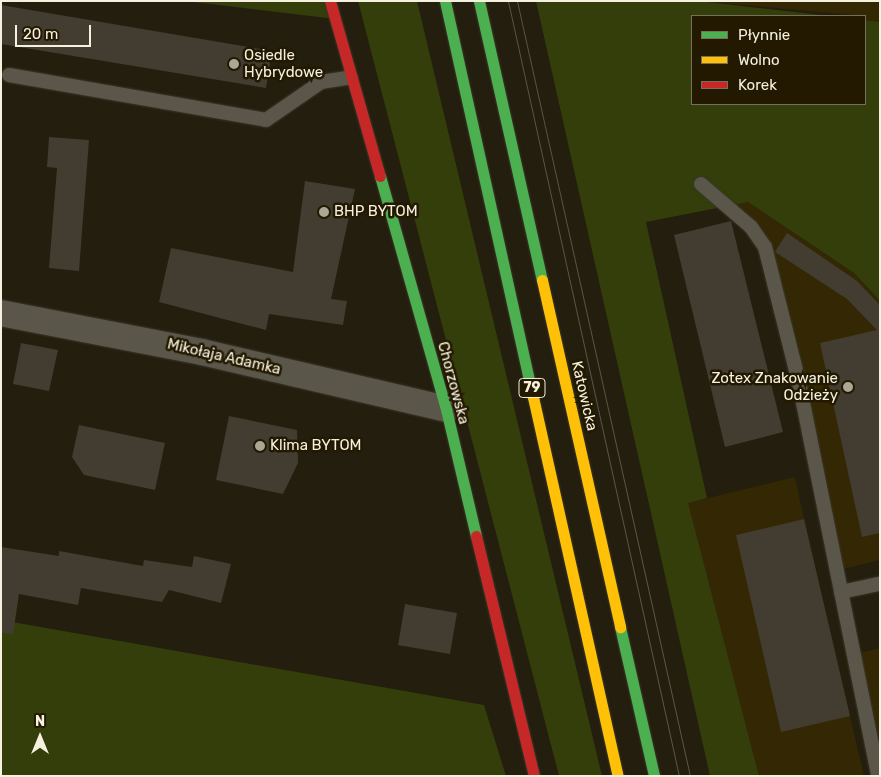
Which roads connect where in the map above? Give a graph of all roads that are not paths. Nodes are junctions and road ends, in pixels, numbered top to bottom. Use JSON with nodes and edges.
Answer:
{"nodes":[{"id":1,"x":330,"y":1,"type":"edge"},
{"id":2,"x":445,"y":1,"type":"edge"},
{"id":3,"x":479,"y":1,"type":"edge"},
{"id":4,"x":9,"y":75,"type":"dead end"},
{"id":5,"x":351,"y":77,"type":"junction"},
{"id":6,"x":701,"y":184,"type":"dead end"},
{"id":7,"x":1,"y":313,"type":"edge"},
{"id":8,"x":446,"y":409,"type":"junction"},
{"id":9,"x":880,"y":584,"type":"edge"},
{"id":10,"x":841,"y":592,"type":"junction"},
{"id":11,"x":534,"y":776,"type":"edge"},
{"id":12,"x":618,"y":776,"type":"edge"},
{"id":13,"x":654,"y":776,"type":"edge"},
{"id":14,"x":878,"y":776,"type":"edge"}],
"edges":[{"from":1,"to":5,"type":"main road","name":"Chorzowska"},
{"from":2,"to":12,"type":"main road","number":"79"},
{"from":3,"to":13,"type":"main road","name":"Katowicka","number":"79"},
{"from":4,"to":5,"type":"lane"},
{"from":5,"to":8,"type":"main road","name":"Chorzowska"},
{"from":6,"to":10,"type":"lane"},
{"from":7,"to":8,"type":"street","name":"Mikołaja Adamka"},
{"from":8,"to":11,"type":"main road","name":"Chorzowska"},
{"from":9,"to":10,"type":"lane"},
{"from":10,"to":14,"type":"lane"}]}
